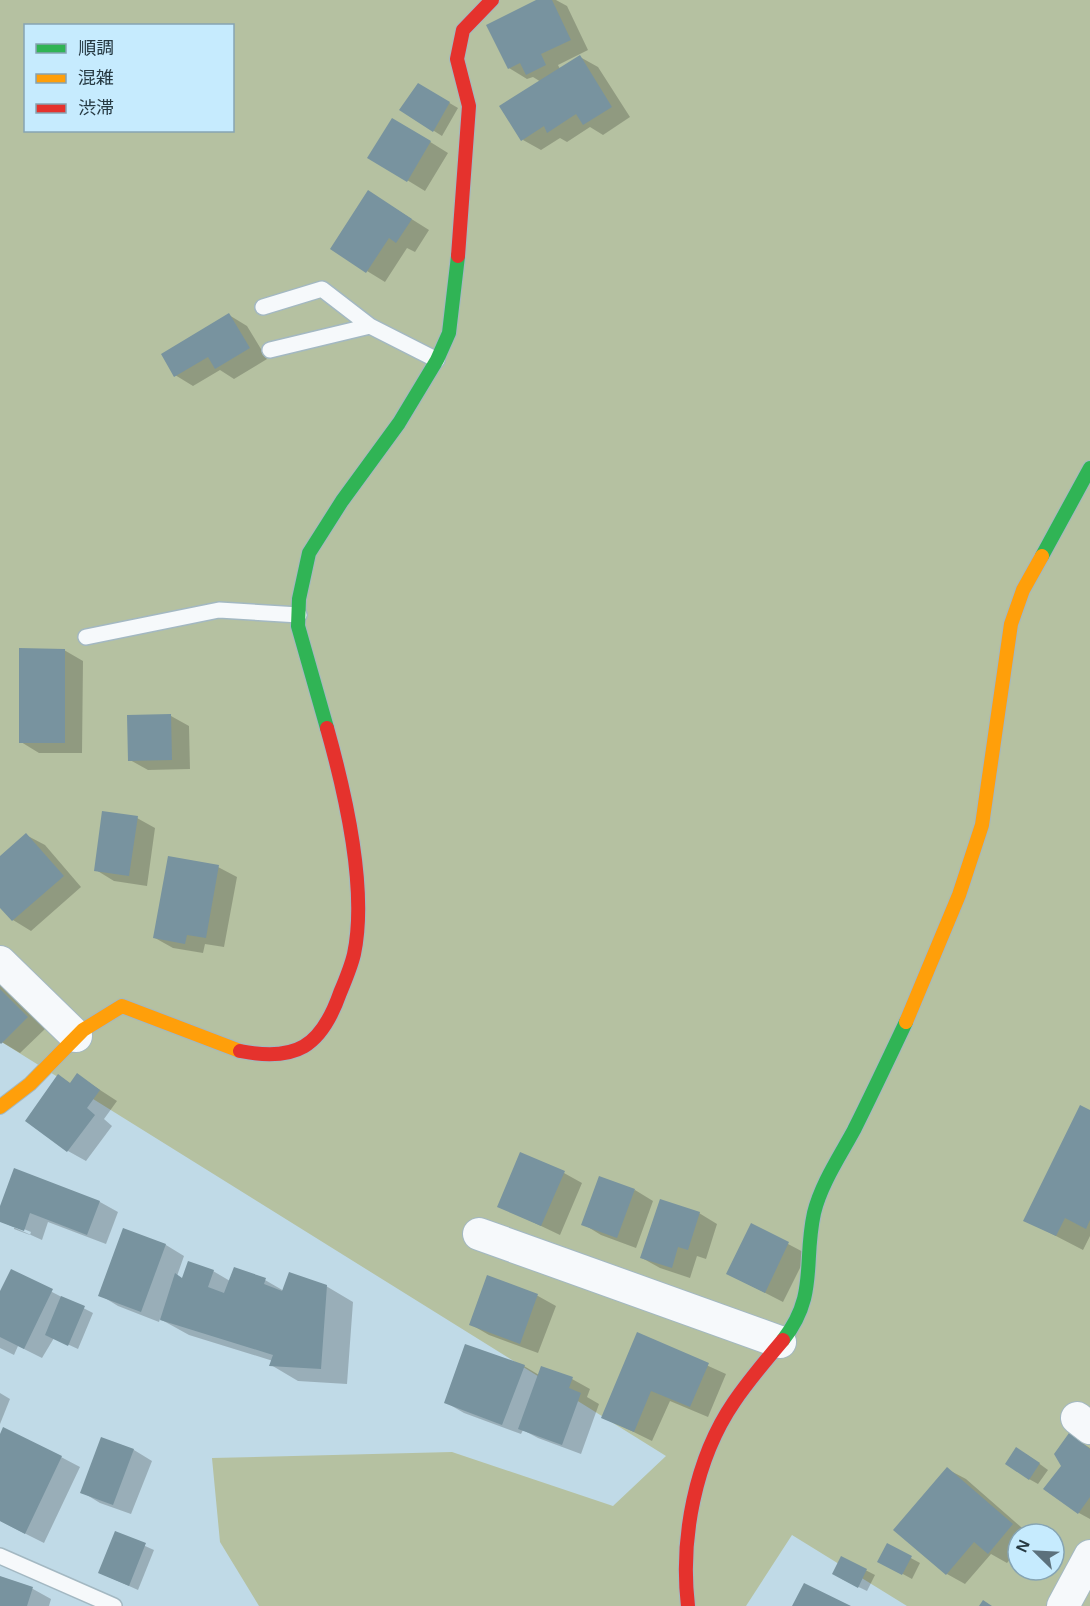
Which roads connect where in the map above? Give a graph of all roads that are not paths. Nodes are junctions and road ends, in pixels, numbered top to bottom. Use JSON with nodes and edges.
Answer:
{"nodes":[{"id":1,"x":492,"y":0,"type":"edge"},
{"id":2,"x":263,"y":307,"type":"dead end"},
{"id":3,"x":370,"y":326,"type":"junction"},
{"id":4,"x":270,"y":350,"type":"dead end"},
{"id":5,"x":437,"y":360,"type":"junction"},
{"id":6,"x":1090,"y":468,"type":"edge"},
{"id":7,"x":298,"y":615,"type":"junction"},
{"id":8,"x":86,"y":637,"type":"dead end"},
{"id":9,"x":0,"y":963,"type":"edge"},
{"id":10,"x":76,"y":1036,"type":"junction"},
{"id":11,"x":2,"y":1100,"type":"edge"},
{"id":12,"x":479,"y":1233,"type":"dead end"},
{"id":13,"x":780,"y":1342,"type":"junction"},
{"id":14,"x":0,"y":1556,"type":"edge"},
{"id":15,"x":1090,"y":1556,"type":"edge"},
{"id":16,"x":114,"y":1606,"type":"edge"},
{"id":17,"x":688,"y":1606,"type":"edge"},
{"id":18,"x":1063,"y":1606,"type":"edge"}],
"edges":[{"from":1,"to":5,"type":"street"},
{"from":2,"to":3,"type":"lane"},
{"from":3,"to":4,"type":"lane"},
{"from":3,"to":5,"type":"lane"},
{"from":5,"to":7,"type":"street"},
{"from":6,"to":13,"type":"street"},
{"from":7,"to":8,"type":"lane"},
{"from":7,"to":10,"type":"street"},
{"from":9,"to":10,"type":"street"},
{"from":10,"to":11,"type":"street"},
{"from":12,"to":13,"type":"street"},
{"from":13,"to":17,"type":"street"},
{"from":14,"to":16,"type":"lane"},
{"from":15,"to":18,"type":"street"}]}
